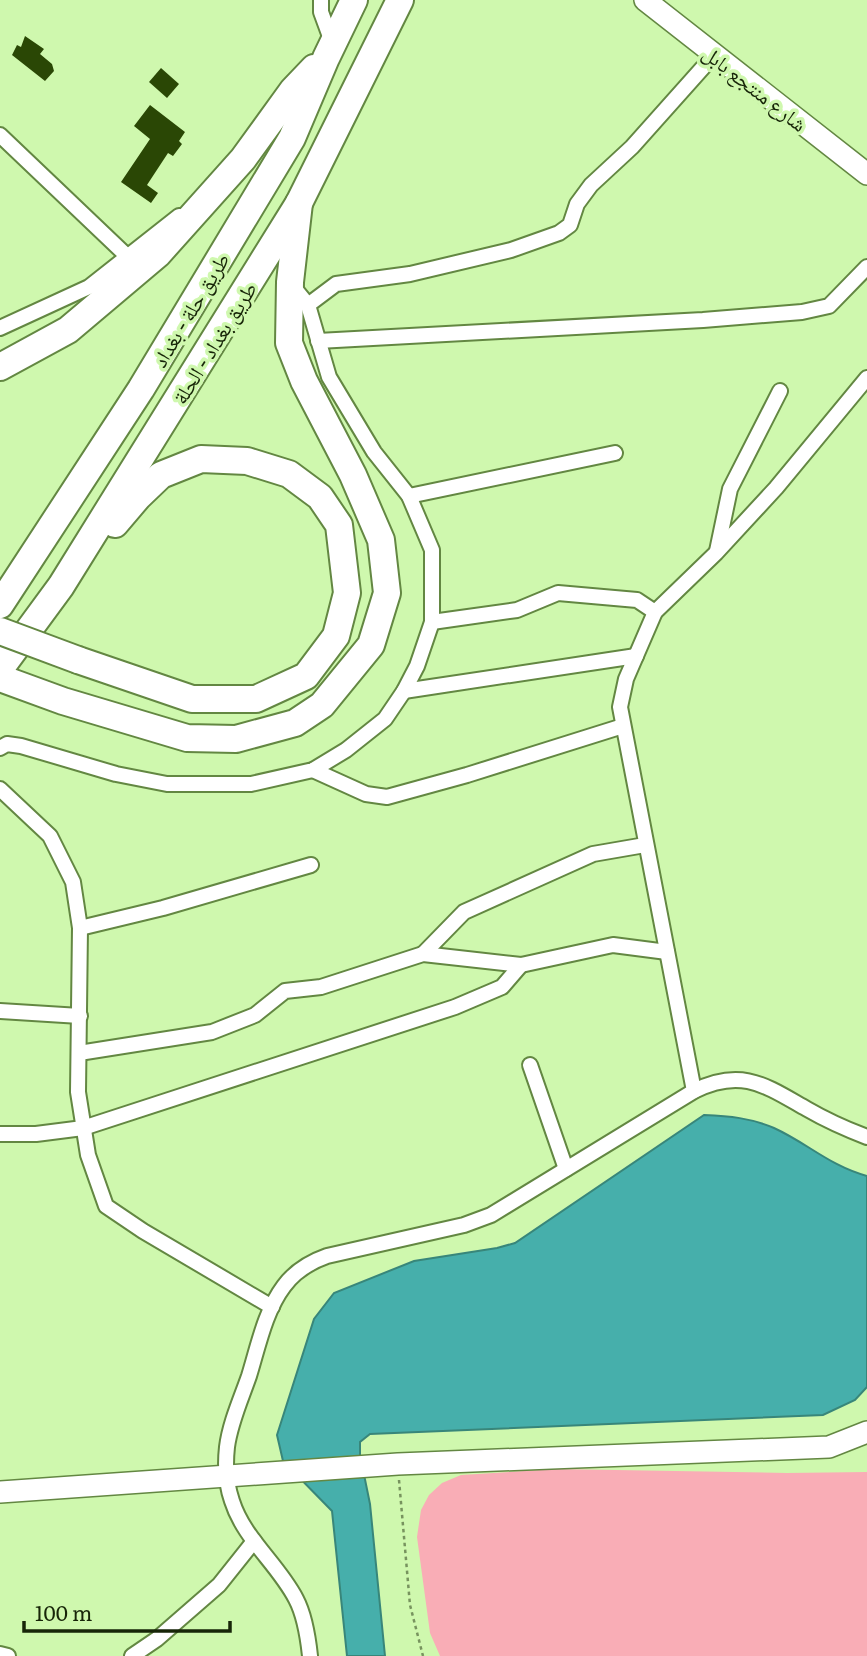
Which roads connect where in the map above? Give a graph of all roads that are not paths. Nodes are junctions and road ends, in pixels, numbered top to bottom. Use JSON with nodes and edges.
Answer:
{"nodes":[{"id":1,"x":321,"y":0,"type":"edge"},
{"id":2,"x":354,"y":0,"type":"edge"},
{"id":3,"x":400,"y":0,"type":"edge"},
{"id":4,"x":645,"y":0,"type":"edge"},
{"id":5,"x":329,"y":52,"type":"junction"},
{"id":6,"x":715,"y":54,"type":"junction"},
{"id":7,"x":0,"y":135,"type":"edge"},
{"id":8,"x":867,"y":173,"type":"edge"},
{"id":9,"x":224,"y":181,"type":"junction"},
{"id":10,"x":299,"y":203,"type":"junction"},
{"id":11,"x":127,"y":256,"type":"junction"},
{"id":12,"x":867,"y":267,"type":"edge"},
{"id":13,"x":290,"y":282,"type":"junction"},
{"id":14,"x":308,"y":304,"type":"junction"},
{"id":15,"x":0,"y":328,"type":"edge"},
{"id":16,"x":318,"y":341,"type":"junction"},
{"id":17,"x":0,"y":367,"type":"edge"},
{"id":18,"x":867,"y":378,"type":"edge"},
{"id":19,"x":779,"y":391,"type":"dead end"},
{"id":20,"x":615,"y":453,"type":"dead end"},
{"id":21,"x":409,"y":496,"type":"junction"},
{"id":22,"x":716,"y":553,"type":"junction"},
{"id":23,"x":61,"y":586,"type":"junction"},
{"id":24,"x":0,"y":605,"type":"edge"},
{"id":25,"x":655,"y":612,"type":"junction"},
{"id":26,"x":432,"y":622,"type":"junction"},
{"id":27,"x":0,"y":631,"type":"edge"},
{"id":28,"x":636,"y":656,"type":"junction"},
{"id":29,"x":0,"y":669,"type":"edge"},
{"id":30,"x":0,"y":678,"type":"edge"},
{"id":31,"x":404,"y":691,"type":"junction"},
{"id":32,"x":623,"y":726,"type":"junction"},
{"id":33,"x":0,"y":748,"type":"edge"},
{"id":34,"x":313,"y":771,"type":"junction"},
{"id":35,"x":0,"y":789,"type":"edge"},
{"id":36,"x":645,"y":845,"type":"junction"},
{"id":37,"x":311,"y":865,"type":"dead end"},
{"id":38,"x":80,"y":928,"type":"junction"},
{"id":39,"x":667,"y":953,"type":"junction"},
{"id":40,"x":423,"y":954,"type":"junction"},
{"id":41,"x":521,"y":965,"type":"junction"},
{"id":42,"x":0,"y":1011,"type":"edge"},
{"id":43,"x":80,"y":1016,"type":"junction"},
{"id":44,"x":79,"y":1053,"type":"junction"},
{"id":45,"x":530,"y":1065,"type":"dead end"},
{"id":46,"x":694,"y":1091,"type":"junction"},
{"id":47,"x":83,"y":1128,"type":"junction"},
{"id":48,"x":0,"y":1134,"type":"edge"},
{"id":49,"x":867,"y":1137,"type":"edge"},
{"id":50,"x":566,"y":1169,"type":"junction"},
{"id":51,"x":272,"y":1307,"type":"junction"},
{"id":52,"x":867,"y":1432,"type":"edge"},
{"id":53,"x":829,"y":1447,"type":"junction"},
{"id":54,"x":867,"y":1449,"type":"edge"},
{"id":55,"x":227,"y":1478,"type":"junction"},
{"id":56,"x":0,"y":1492,"type":"edge"},
{"id":57,"x":254,"y":1541,"type":"junction"},
{"id":58,"x":0,"y":1654,"type":"edge"},
{"id":59,"x":8,"y":1656,"type":"edge"},
{"id":60,"x":132,"y":1656,"type":"edge"},
{"id":61,"x":310,"y":1656,"type":"edge"}],
"edges":[{"from":1,"to":5,"type":"street"},
{"from":2,"to":5,"type":"highway","name":"طريق حلة - بغداد"},
{"from":3,"to":10,"type":"highway","name":"طريق بغداد - الحلة"},
{"from":4,"to":6,"type":"street","name":"شارع منتجع بابل"},
{"from":5,"to":9,"type":"highway"},
{"from":5,"to":24,"type":"highway","name":"طريق حلة - بغداد"},
{"from":6,"to":8,"type":"street","name":"شارع منتجع بابل"},
{"from":6,"to":14,"type":"street"},
{"from":7,"to":11,"type":"street"},
{"from":9,"to":11,"type":"street"},
{"from":9,"to":17,"type":"highway"},
{"from":10,"to":13,"type":"highway"},
{"from":10,"to":23,"type":"highway","name":"طريق بغداد - الحلة"},
{"from":11,"to":15,"type":"street"},
{"from":12,"to":16,"type":"street"},
{"from":13,"to":14,"type":"street"},
{"from":13,"to":30,"type":"highway"},
{"from":14,"to":16,"type":"street"},
{"from":16,"to":21,"type":"street"},
{"from":18,"to":22,"type":"street"},
{"from":19,"to":22,"type":"street"},
{"from":20,"to":21,"type":"street"},
{"from":21,"to":26,"type":"street"},
{"from":22,"to":25,"type":"street"},
{"from":23,"to":27,"type":"highway","bridge":true},
{"from":23,"to":29,"type":"highway","name":"طريق بغداد - الحلة"},
{"from":25,"to":26,"type":"street"},
{"from":25,"to":28,"type":"street"},
{"from":26,"to":31,"type":"street"},
{"from":28,"to":31,"type":"street"},
{"from":28,"to":32,"type":"street"},
{"from":31,"to":34,"type":"street"},
{"from":32,"to":34,"type":"street"},
{"from":32,"to":36,"type":"street"},
{"from":33,"to":34,"type":"street"},
{"from":35,"to":38,"type":"street"},
{"from":36,"to":39,"type":"street"},
{"from":36,"to":40,"type":"street"},
{"from":37,"to":38,"type":"street"},
{"from":38,"to":43,"type":"street"},
{"from":39,"to":41,"type":"street"},
{"from":39,"to":46,"type":"street"},
{"from":40,"to":41,"type":"street"},
{"from":40,"to":44,"type":"street"},
{"from":41,"to":47,"type":"street"},
{"from":42,"to":43,"type":"street"},
{"from":43,"to":44,"type":"street"},
{"from":44,"to":47,"type":"street"},
{"from":45,"to":50,"type":"street"},
{"from":46,"to":49,"type":"street"},
{"from":46,"to":50,"type":"street"},
{"from":47,"to":48,"type":"street"},
{"from":47,"to":51,"type":"street"},
{"from":50,"to":51,"type":"street"},
{"from":51,"to":55,"type":"street"},
{"from":52,"to":53,"type":"street"},
{"from":53,"to":54,"type":"street"},
{"from":53,"to":55,"type":"street"},
{"from":55,"to":56,"type":"street"},
{"from":55,"to":57,"type":"street"},
{"from":57,"to":60,"type":"street"},
{"from":57,"to":61,"type":"street"},
{"from":58,"to":59,"type":"street"}]}
